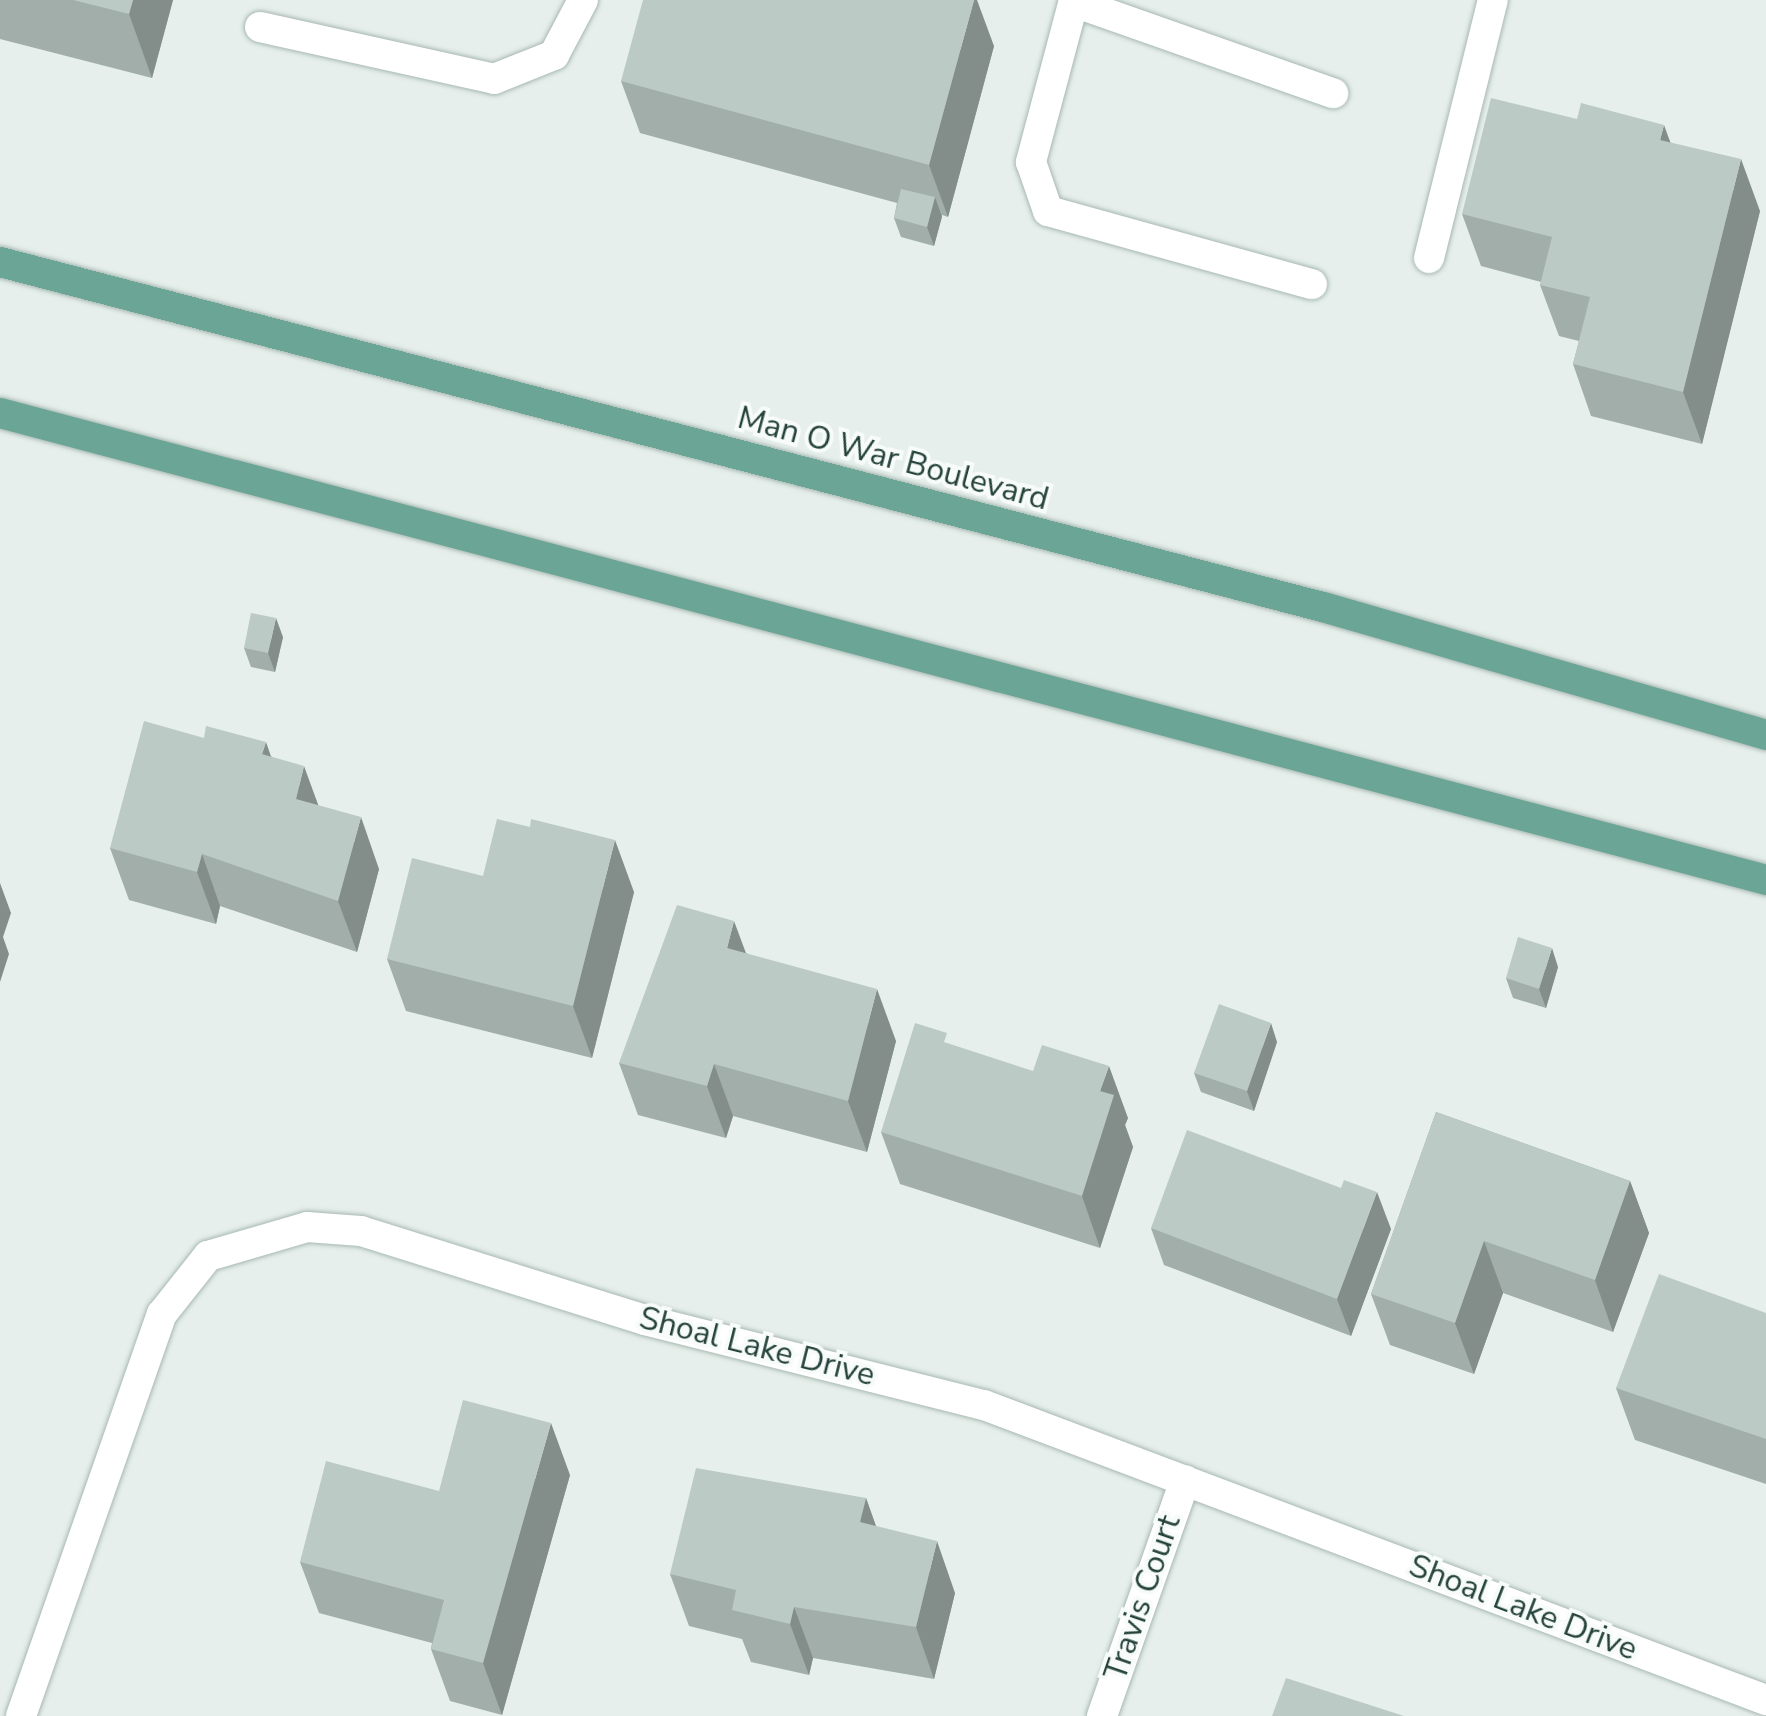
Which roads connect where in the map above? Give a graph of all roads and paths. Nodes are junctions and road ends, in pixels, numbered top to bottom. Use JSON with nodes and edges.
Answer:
{"nodes":[{"id":1,"x":583,"y":0,"type":"edge"},
{"id":2,"x":1494,"y":0,"type":"edge"},
{"id":3,"x":1074,"y":1,"type":"edge"},
{"id":4,"x":260,"y":27,"type":"dead end"},
{"id":5,"x":1333,"y":93,"type":"dead end"},
{"id":6,"x":1430,"y":258,"type":"dead end"},
{"id":7,"x":0,"y":262,"type":"edge"},
{"id":8,"x":1312,"y":284,"type":"dead end"},
{"id":9,"x":0,"y":413,"type":"edge"},
{"id":10,"x":1766,"y":735,"type":"edge"},
{"id":11,"x":1766,"y":880,"type":"edge"},
{"id":12,"x":1185,"y":1480,"type":"junction"},
{"id":13,"x":1766,"y":1700,"type":"edge"},
{"id":14,"x":21,"y":1716,"type":"edge"},
{"id":15,"x":1102,"y":1716,"type":"edge"}],
"edges":[{"from":1,"to":4,"type":"street"},
{"from":2,"to":6,"type":"street"},
{"from":3,"to":5,"type":"street"},
{"from":3,"to":8,"type":"street"},
{"from":7,"to":10,"type":"main road","name":"Man O War Boulevard"},
{"from":9,"to":11,"type":"main road"},
{"from":12,"to":13,"type":"street","name":"Shoal Lake Drive"},
{"from":12,"to":14,"type":"street","name":"Shoal Lake Drive"},
{"from":12,"to":15,"type":"street","name":"Travis Court"}]}
